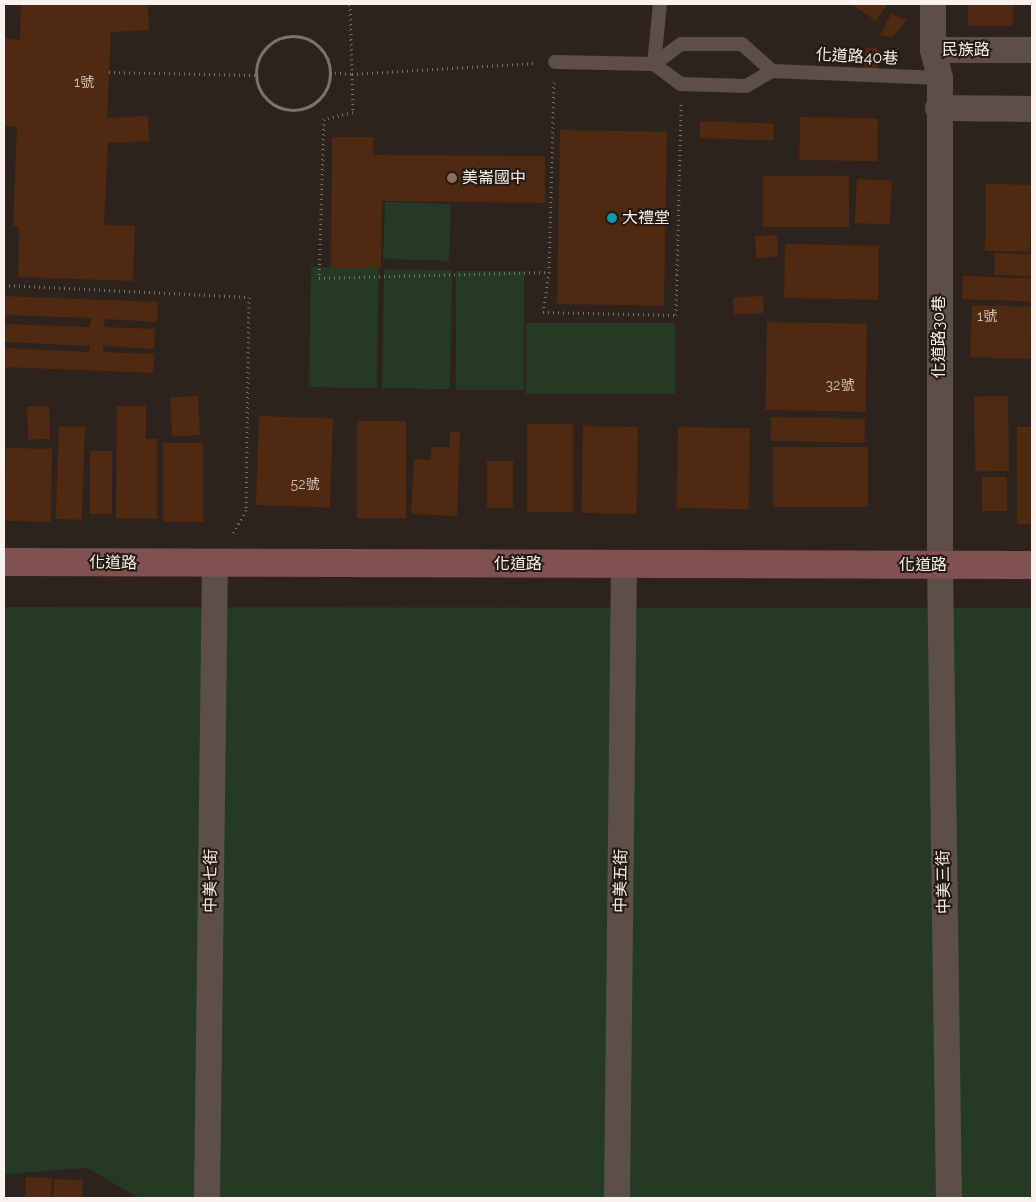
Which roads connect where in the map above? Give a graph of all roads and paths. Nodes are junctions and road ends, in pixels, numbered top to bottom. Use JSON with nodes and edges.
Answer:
{"nodes":[{"id":1,"x":350,"y":4,"type":"edge"},
{"id":2,"x":660,"y":4,"type":"edge"},
{"id":3,"x":933,"y":4,"type":"edge"},
{"id":4,"x":934,"y":50,"type":"junction"},
{"id":5,"x":1032,"y":50,"type":"edge"},
{"id":6,"x":555,"y":62,"type":"junction"},
{"id":7,"x":654,"y":64,"type":"junction"},
{"id":8,"x":772,"y":71,"type":"junction"},
{"id":9,"x":109,"y":72,"type":"dead end"},
{"id":10,"x":330,"y":72,"type":"junction"},
{"id":11,"x":352,"y":74,"type":"junction"},
{"id":12,"x":256,"y":75,"type":"junction"},
{"id":13,"x":940,"y":78,"type":"junction"},
{"id":14,"x":682,"y":84,"type":"junction"},
{"id":15,"x":938,"y":108,"type":"junction"},
{"id":16,"x":1032,"y":108,"type":"edge"},
{"id":17,"x":549,"y":272,"type":"junction"},
{"id":18,"x":4,"y":285,"type":"edge"},
{"id":19,"x":4,"y":562,"type":"edge"},
{"id":20,"x":215,"y":564,"type":"junction"},
{"id":21,"x":624,"y":564,"type":"junction"},
{"id":22,"x":940,"y":565,"type":"junction"},
{"id":23,"x":1032,"y":565,"type":"edge"},
{"id":24,"x":207,"y":1198,"type":"edge"},
{"id":25,"x":617,"y":1198,"type":"edge"},
{"id":26,"x":949,"y":1198,"type":"edge"}],
"edges":[{"from":1,"to":11,"type":"path"},
{"from":2,"to":7,"type":"lane"},
{"from":3,"to":4,"type":"street"},
{"from":4,"to":5,"type":"street","name":"民族路"},
{"from":4,"to":13,"type":"street","name":"民族路"},
{"from":6,"to":7,"type":"lane"},
{"from":6,"to":11,"type":"path"},
{"from":6,"to":17,"type":"path"},
{"from":7,"to":8,"type":"lane"},
{"from":7,"to":14,"type":"lane"},
{"from":8,"to":13,"type":"lane","name":"化道路40巷"},
{"from":8,"to":14,"type":"lane"},
{"from":9,"to":12,"type":"path"},
{"from":10,"to":11,"type":"path"},
{"from":10,"to":12,"type":"path"},
{"from":10,"to":12,"type":"path"},
{"from":11,"to":17,"type":"path"},
{"from":13,"to":15,"type":"street","name":"民族路"},
{"from":14,"to":17,"type":"path"},
{"from":15,"to":16,"type":"street"},
{"from":15,"to":22,"type":"street","name":"化道路30巷"},
{"from":18,"to":20,"type":"path"},
{"from":19,"to":20,"type":"street","name":"化道路"},
{"from":20,"to":21,"type":"street","name":"化道路"},
{"from":20,"to":24,"type":"street","name":"中美七街"},
{"from":21,"to":22,"type":"street","name":"化道路"},
{"from":21,"to":25,"type":"street","name":"中美五街"},
{"from":22,"to":23,"type":"street","name":"化道路"},
{"from":22,"to":26,"type":"street","name":"中美三街"}]}
